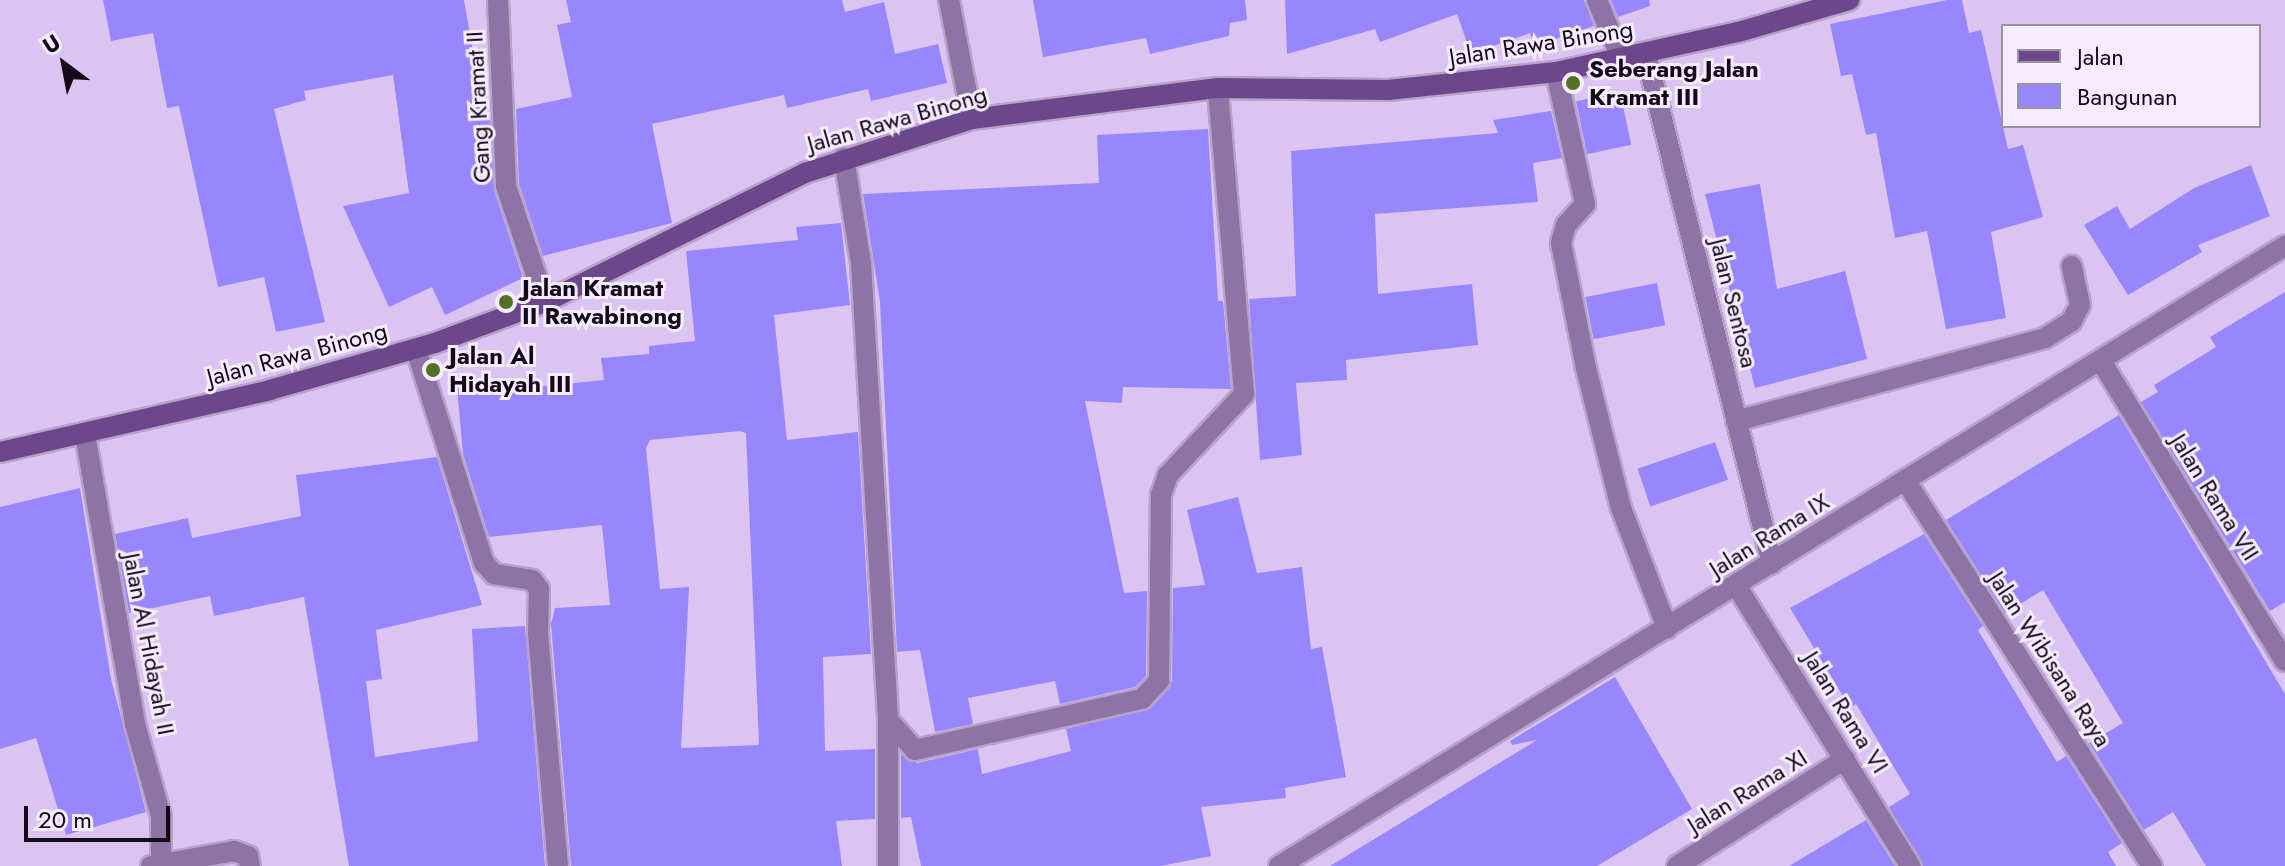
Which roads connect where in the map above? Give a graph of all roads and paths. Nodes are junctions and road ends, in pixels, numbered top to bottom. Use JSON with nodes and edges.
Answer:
{"nodes":[{"id":1,"x":498,"y":0,"type":"edge"},
{"id":2,"x":949,"y":0,"type":"edge"},
{"id":3,"x":1597,"y":0,"type":"edge"},
{"id":4,"x":1849,"y":0,"type":"edge"},
{"id":5,"x":1814,"y":6,"type":"edge"},
{"id":6,"x":1646,"y":54,"type":"junction"},
{"id":7,"x":1622,"y":60,"type":"junction"},
{"id":8,"x":1556,"y":72,"type":"junction"},
{"id":9,"x":1218,"y":88,"type":"junction"},
{"id":10,"x":972,"y":119,"type":"junction"},
{"id":11,"x":844,"y":158,"type":"junction"},
{"id":12,"x":2282,"y":254,"type":"edge"},
{"id":13,"x":2072,"y":266,"type":"dead end"},
{"id":14,"x":545,"y":302,"type":"junction"},
{"id":15,"x":416,"y":349,"type":"junction"},
{"id":16,"x":2101,"y":361,"type":"junction"},
{"id":17,"x":1736,"y":421,"type":"junction"},
{"id":18,"x":85,"y":434,"type":"junction"},
{"id":19,"x":0,"y":452,"type":"edge"},
{"id":20,"x":1905,"y":480,"type":"junction"},
{"id":21,"x":1772,"y":564,"type":"junction"},
{"id":22,"x":1736,"y":585,"type":"junction"},
{"id":23,"x":1667,"y":628,"type":"junction"},
{"id":24,"x":2285,"y":661,"type":"edge"},
{"id":25,"x":888,"y":720,"type":"junction"},
{"id":26,"x":1845,"y":759,"type":"junction"},
{"id":27,"x":156,"y":864,"type":"edge"},
{"id":28,"x":250,"y":866,"type":"edge"},
{"id":29,"x":558,"y":866,"type":"edge"},
{"id":30,"x":888,"y":866,"type":"edge"},
{"id":31,"x":1279,"y":866,"type":"edge"},
{"id":32,"x":1677,"y":866,"type":"edge"},
{"id":33,"x":1910,"y":866,"type":"edge"},
{"id":34,"x":2152,"y":866,"type":"edge"}],
"edges":[{"from":1,"to":14,"type":"street","name":"Gang Kramat II"},
{"from":2,"to":10,"type":"street"},
{"from":3,"to":7,"type":"street"},
{"from":4,"to":5,"type":"main road","name":"Jalan Rawa Binong"},
{"from":5,"to":6,"type":"main road","name":"Jalan Rawa Binong"},
{"from":6,"to":7,"type":"main road","name":"Jalan Rawa Binong"},
{"from":6,"to":17,"type":"street","name":"Jalan Sentosa"},
{"from":7,"to":8,"type":"main road","name":"Jalan Rawa Binong"},
{"from":8,"to":9,"type":"main road","name":"Jalan Rawa Binong"},
{"from":8,"to":23,"type":"street"},
{"from":9,"to":10,"type":"main road","name":"Jalan Rawa Binong"},
{"from":9,"to":25,"type":"street"},
{"from":10,"to":11,"type":"main road","name":"Jalan Rawa Binong"},
{"from":11,"to":14,"type":"main road","name":"Jalan Rawa Binong"},
{"from":11,"to":25,"type":"street"},
{"from":12,"to":16,"type":"street","name":"Jalan Rama IX"},
{"from":13,"to":17,"type":"street"},
{"from":14,"to":15,"type":"main road","name":"Jalan Rawa Binong"},
{"from":15,"to":18,"type":"main road","name":"Jalan Rawa Binong"},
{"from":15,"to":29,"type":"street"},
{"from":16,"to":20,"type":"street","name":"Jalan Rama IX"},
{"from":16,"to":24,"type":"street","name":"Jalan Rama VII"},
{"from":17,"to":21,"type":"street","name":"Jalan Sentosa"},
{"from":18,"to":19,"type":"main road","name":"Jalan Rawa Binong"},
{"from":18,"to":27,"type":"street","name":"Jalan Al Hidayah II"},
{"from":20,"to":21,"type":"street","name":"Jalan Rama IX"},
{"from":20,"to":34,"type":"street","name":"Jalan Wibisana Raya"},
{"from":21,"to":22,"type":"street","name":"Jalan Rama IX"},
{"from":22,"to":23,"type":"street","name":"Jalan Rama IX"},
{"from":22,"to":26,"type":"street","name":"Jalan Rama VI"},
{"from":23,"to":31,"type":"street","name":"Jalan Rama IX"},
{"from":25,"to":30,"type":"street"},
{"from":26,"to":32,"type":"street","name":"Jalan Rama XI"},
{"from":26,"to":33,"type":"street","name":"Jalan Rama VI"},
{"from":27,"to":28,"type":"street"}]}
